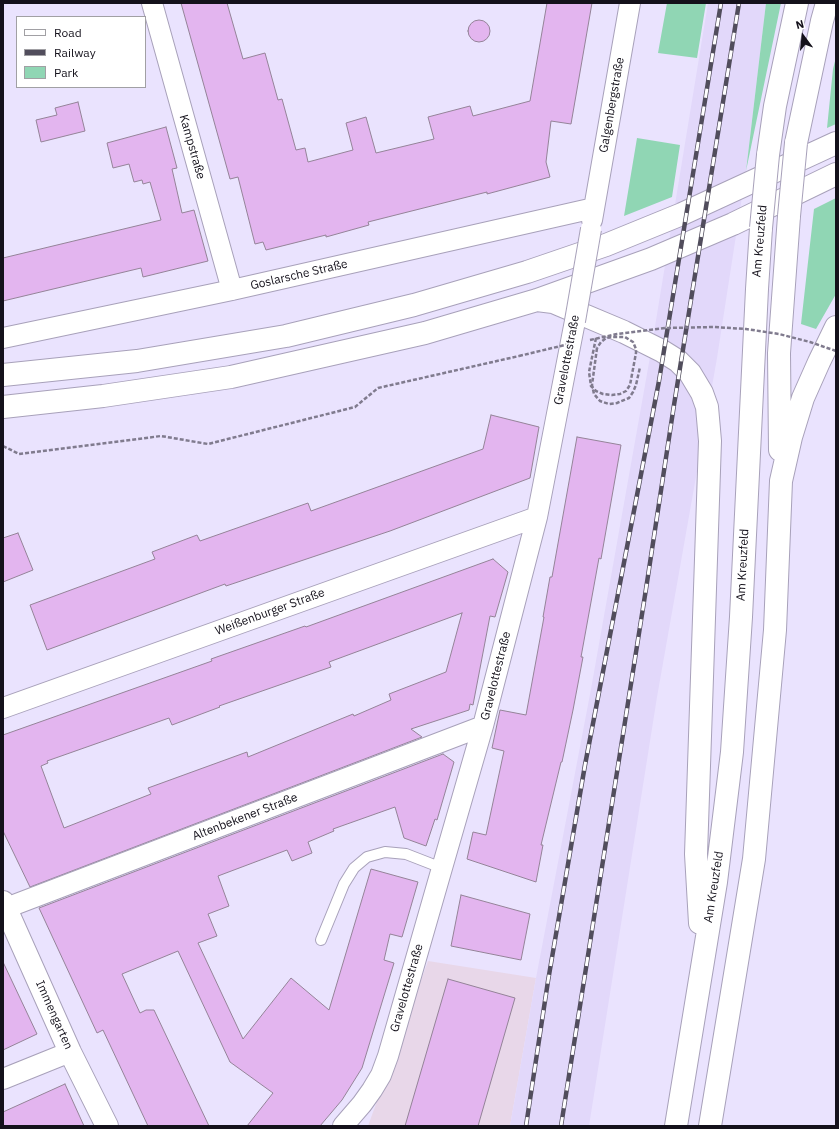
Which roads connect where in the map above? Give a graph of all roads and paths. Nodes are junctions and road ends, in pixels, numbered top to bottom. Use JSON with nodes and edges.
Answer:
{"nodes":[{"id":1,"x":152,"y":3,"type":"edge"},
{"id":2,"x":630,"y":3,"type":"edge"},
{"id":3,"x":797,"y":3,"type":"edge"},
{"id":4,"x":827,"y":3,"type":"edge"},
{"id":5,"x":829,"y":146,"type":"edge"},
{"id":6,"x":832,"y":176,"type":"edge"},
{"id":7,"x":594,"y":208,"type":"junction"},
{"id":8,"x":232,"y":290,"type":"junction"},
{"id":9,"x":537,"y":300,"type":"junction"},
{"id":10,"x":836,"y":327,"type":"edge"},
{"id":11,"x":617,"y":334,"type":"dead end"},
{"id":12,"x":3,"y":338,"type":"edge"},
{"id":13,"x":596,"y":338,"type":"dead end"},
{"id":14,"x":836,"y":351,"type":"edge"},
{"id":15,"x":519,"y":356,"type":"dead end"},
{"id":16,"x":640,"y":363,"type":"dead end"},
{"id":17,"x":3,"y":375,"type":"edge"},
{"id":18,"x":3,"y":407,"type":"edge"},
{"id":19,"x":3,"y":446,"type":"edge"},
{"id":20,"x":780,"y":481,"type":"junction"},
{"id":21,"x":537,"y":517,"type":"junction"},
{"id":22,"x":3,"y":708,"type":"edge"},
{"id":23,"x":483,"y":726,"type":"junction"},
{"id":24,"x":442,"y":868,"type":"junction"},
{"id":25,"x":4,"y":905,"type":"edge"},
{"id":26,"x":321,"y":940,"type":"dead end"},
{"id":27,"x":702,"y":960,"type":"junction"},
{"id":28,"x":70,"y":1052,"type":"junction"},
{"id":29,"x":3,"y":1079,"type":"edge"},
{"id":30,"x":107,"y":1126,"type":"edge"},
{"id":31,"x":343,"y":1126,"type":"edge"},
{"id":32,"x":676,"y":1126,"type":"edge"},
{"id":33,"x":710,"y":1126,"type":"edge"}],
"edges":[{"from":1,"to":8,"type":"street","name":"Kampstraße"},
{"from":2,"to":7,"type":"street","name":"Galgenbergstraße"},
{"from":3,"to":27,"type":"main road","name":"Am Kreuzfeld","bridge":true},
{"from":4,"to":20,"type":"main road","bridge":true},
{"from":5,"to":17,"type":"main road"},
{"from":6,"to":9,"type":"main road"},
{"from":7,"to":8,"type":"street","name":"Goslarsche Straße"},
{"from":7,"to":21,"type":"street","name":"Gravelottestraße","bridge":true},
{"from":8,"to":12,"type":"street","name":"Goslarsche Straße"},
{"from":9,"to":18,"type":"main road"},
{"from":9,"to":27,"type":"main road"},
{"from":10,"to":20,"type":"main road"},
{"from":11,"to":14,"type":"path","bridge":true},
{"from":13,"to":16,"type":"path","bridge":true},
{"from":15,"to":19,"type":"path"},
{"from":20,"to":33,"type":"main road"},
{"from":21,"to":22,"type":"street","name":"Weißenburger Straße"},
{"from":21,"to":23,"type":"street","name":"Gravelottestraße"},
{"from":23,"to":24,"type":"street","name":"Gravelottestraße"},
{"from":23,"to":25,"type":"street","name":"Altenbekener Straße"},
{"from":24,"to":26,"type":"lane"},
{"from":24,"to":31,"type":"street","name":"Gravelottestraße"},
{"from":25,"to":28,"type":"main road","name":"Immengarten"},
{"from":27,"to":32,"type":"main road","name":"Am Kreuzfeld"},
{"from":28,"to":29,"type":"street"},
{"from":28,"to":30,"type":"main road","name":"Immengarten"}]}
